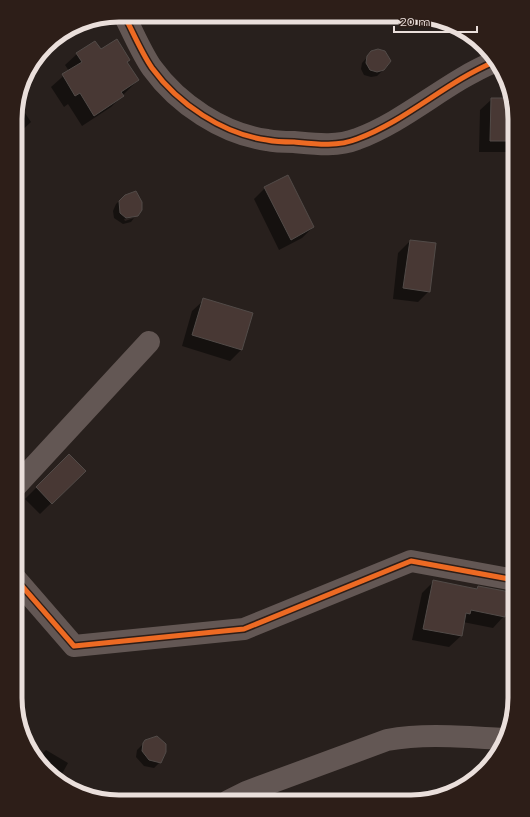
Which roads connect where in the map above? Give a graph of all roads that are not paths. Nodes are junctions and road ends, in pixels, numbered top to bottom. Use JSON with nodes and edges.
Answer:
{"nodes":[{"id":1,"x":128,"y":22,"type":"edge"},
{"id":2,"x":491,"y":64,"type":"edge"},
{"id":3,"x":149,"y":342,"type":"dead end"},
{"id":4,"x":22,"y":480,"type":"edge"},
{"id":5,"x":508,"y":579,"type":"edge"},
{"id":6,"x":22,"y":586,"type":"edge"},
{"id":7,"x":499,"y":739,"type":"edge"},
{"id":8,"x":241,"y":795,"type":"edge"}],
"edges":[{"from":1,"to":2,"type":"street"},
{"from":3,"to":4,"type":"street"},
{"from":5,"to":6,"type":"street"},
{"from":7,"to":8,"type":"street"}]}
